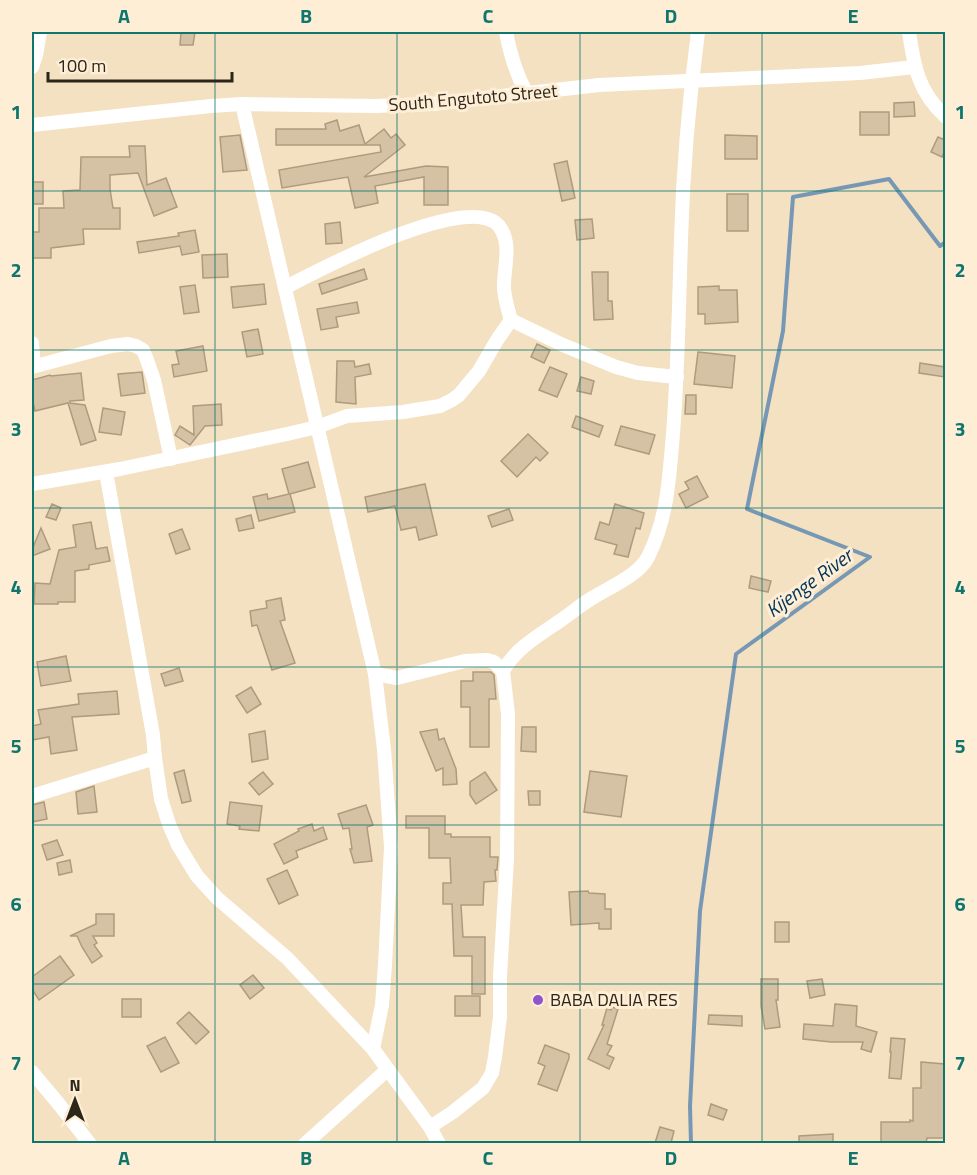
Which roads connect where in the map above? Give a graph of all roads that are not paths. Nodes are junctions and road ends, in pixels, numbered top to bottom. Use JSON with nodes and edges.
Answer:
{"nodes":[{"id":1,"x":40,"y":32,"type":"edge"},
{"id":2,"x":506,"y":32,"type":"edge"},
{"id":3,"x":698,"y":32,"type":"edge"},
{"id":4,"x":909,"y":32,"type":"edge"},
{"id":5,"x":32,"y":67,"type":"edge"},
{"id":6,"x":914,"y":67,"type":"junction"},
{"id":7,"x":692,"y":81,"type":"junction"},
{"id":8,"x":527,"y":94,"type":"junction"},
{"id":9,"x":242,"y":104,"type":"junction"},
{"id":10,"x":945,"y":117,"type":"edge"},
{"id":11,"x":32,"y":125,"type":"edge"},
{"id":12,"x":286,"y":287,"type":"junction"},
{"id":13,"x":511,"y":320,"type":"junction"},
{"id":14,"x":32,"y":344,"type":"edge"},
{"id":15,"x":33,"y":366,"type":"edge"},
{"id":16,"x":677,"y":377,"type":"junction"},
{"id":17,"x":317,"y":427,"type":"junction"},
{"id":18,"x":171,"y":459,"type":"junction"},
{"id":19,"x":106,"y":472,"type":"junction"},
{"id":20,"x":32,"y":484,"type":"edge"},
{"id":21,"x":503,"y":671,"type":"junction"},
{"id":22,"x":375,"y":674,"type":"junction"},
{"id":23,"x":155,"y":759,"type":"junction"},
{"id":24,"x":32,"y":796,"type":"edge"},
{"id":25,"x":373,"y":1049,"type":"junction"},
{"id":26,"x":387,"y":1070,"type":"junction"},
{"id":27,"x":32,"y":1072,"type":"edge"},
{"id":28,"x":430,"y":1127,"type":"junction"},
{"id":29,"x":90,"y":1143,"type":"edge"},
{"id":30,"x":305,"y":1143,"type":"edge"},
{"id":31,"x":439,"y":1143,"type":"edge"}],
"edges":[{"from":1,"to":5,"type":"street"},
{"from":2,"to":8,"type":"street"},
{"from":3,"to":7,"type":"street"},
{"from":4,"to":6,"type":"street"},
{"from":6,"to":7,"type":"street","name":"South Engutoto Street"},
{"from":6,"to":10,"type":"street"},
{"from":7,"to":8,"type":"street","name":"South Engutoto Street"},
{"from":7,"to":16,"type":"street"},
{"from":8,"to":9,"type":"street","name":"South Engutoto Street"},
{"from":9,"to":11,"type":"street","name":"South Engutoto Street"},
{"from":9,"to":12,"type":"street"},
{"from":12,"to":13,"type":"street"},
{"from":12,"to":17,"type":"street"},
{"from":13,"to":16,"type":"street"},
{"from":13,"to":17,"type":"street"},
{"from":14,"to":15,"type":"street"},
{"from":15,"to":18,"type":"street"},
{"from":16,"to":21,"type":"street"},
{"from":17,"to":18,"type":"street"},
{"from":17,"to":22,"type":"street"},
{"from":18,"to":19,"type":"street"},
{"from":19,"to":20,"type":"street"},
{"from":19,"to":23,"type":"street"},
{"from":21,"to":22,"type":"street"},
{"from":21,"to":28,"type":"street"},
{"from":22,"to":25,"type":"street"},
{"from":23,"to":24,"type":"street"},
{"from":23,"to":25,"type":"street"},
{"from":25,"to":26,"type":"street"},
{"from":26,"to":28,"type":"street"},
{"from":26,"to":30,"type":"street"},
{"from":27,"to":29,"type":"street"},
{"from":28,"to":31,"type":"street"}]}
